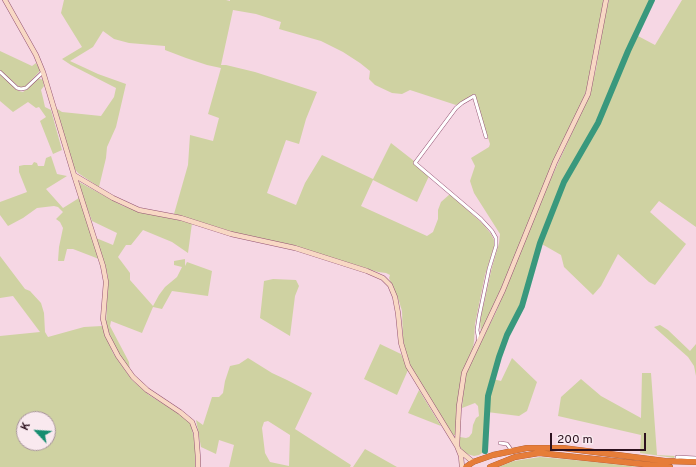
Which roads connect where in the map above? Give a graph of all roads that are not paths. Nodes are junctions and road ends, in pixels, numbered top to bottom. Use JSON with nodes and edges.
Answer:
{"nodes":[{"id":1,"x":5,"y":0,"type":"edge"},
{"id":2,"x":606,"y":0,"type":"edge"},
{"id":3,"x":0,"y":72,"type":"edge"},
{"id":4,"x":43,"y":72,"type":"junction"},
{"id":5,"x":486,"y":137,"type":"dead end"},
{"id":6,"x":74,"y":175,"type":"junction"},
{"id":7,"x":479,"y":341,"type":"junction"},
{"id":8,"x":500,"y":443,"type":"dead end"},
{"id":9,"x":458,"y":448,"type":"junction"},
{"id":10,"x":512,"y":451,"type":"junction"},
{"id":11,"x":696,"y":458,"type":"edge"},
{"id":12,"x":677,"y":459,"type":"junction"},
{"id":13,"x":473,"y":462,"type":"junction"},
{"id":14,"x":696,"y":462,"type":"edge"},
{"id":15,"x":198,"y":467,"type":"edge"},
{"id":16,"x":462,"y":467,"type":"edge"},
{"id":17,"x":466,"y":467,"type":"edge"},
{"id":18,"x":478,"y":467,"type":"edge"},
{"id":19,"x":490,"y":467,"type":"edge"},
{"id":20,"x":670,"y":467,"type":"edge"}],
"edges":[{"from":1,"to":4,"type":"street"},
{"from":2,"to":7,"type":"street"},
{"from":3,"to":4,"type":"street"},
{"from":4,"to":6,"type":"street"},
{"from":5,"to":7,"type":"street"},
{"from":6,"to":9,"type":"street"},
{"from":6,"to":15,"type":"street"},
{"from":7,"to":9,"type":"street"},
{"from":8,"to":10,"type":"street"},
{"from":9,"to":13,"type":"street"},
{"from":9,"to":16,"type":"street"},
{"from":10,"to":12,"type":"highway"},
{"from":10,"to":13,"type":"highway"},
{"from":11,"to":12,"type":"street"},
{"from":12,"to":14,"type":"highway"},
{"from":13,"to":17,"type":"highway"},
{"from":13,"to":18,"type":"highway"},
{"from":19,"to":20,"type":"highway"}]}
